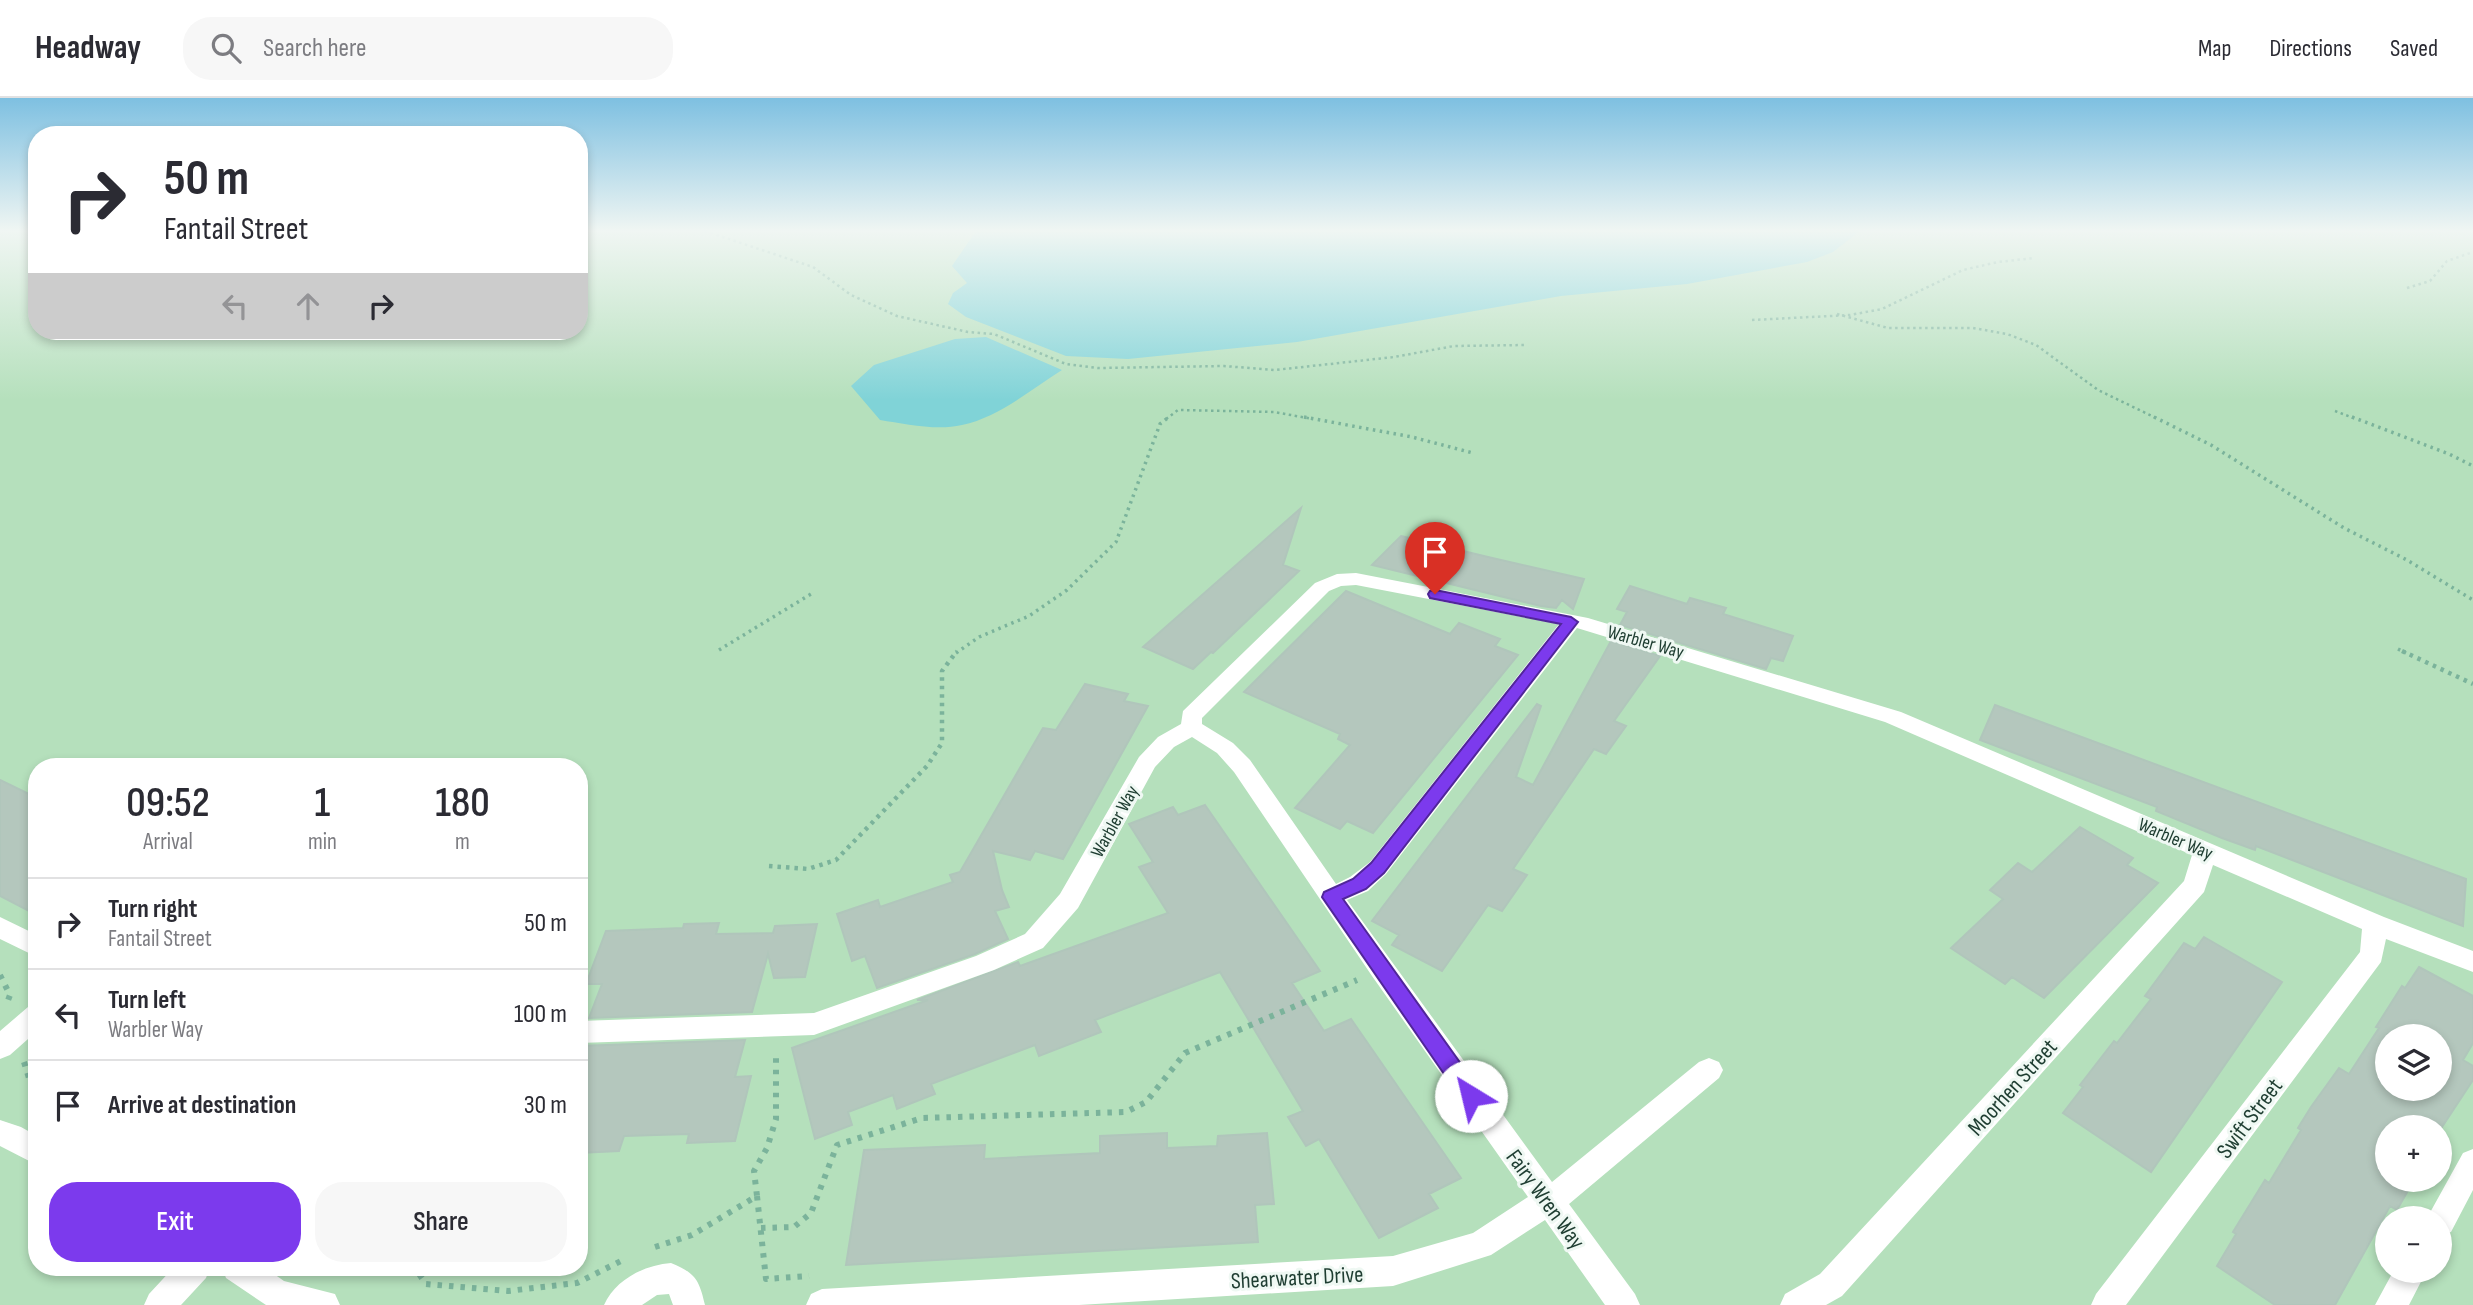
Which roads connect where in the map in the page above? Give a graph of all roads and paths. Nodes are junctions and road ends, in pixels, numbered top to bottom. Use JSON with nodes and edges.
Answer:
{"nodes":[{"id":1,"x":840,"y":287,"type":"edge"},
{"id":2,"x":1926,"y":287,"type":"edge"},
{"id":3,"x":1837,"y":314,"type":"junction"},
{"id":4,"x":1752,"y":320,"type":"dead end"},
{"id":5,"x":1525,"y":345,"type":"dead end"},
{"id":6,"x":2335,"y":411,"type":"dead end"},
{"id":7,"x":1473,"y":453,"type":"dead end"},
{"id":8,"x":2473,"y":466,"type":"edge"},
{"id":9,"x":811,"y":594,"type":"dead end"},
{"id":10,"x":2473,"y":600,"type":"edge"},
{"id":11,"x":1571,"y":622,"type":"junction"},
{"id":12,"x":2398,"y":649,"type":"dead end"},
{"id":13,"x":719,"y":650,"type":"dead end"},
{"id":14,"x":2473,"y":684,"type":"edge"},
{"id":15,"x":1192,"y":727,"type":"junction"},
{"id":16,"x":2206,"y":850,"type":"junction"},
{"id":17,"x":769,"y":866,"type":"dead end"},
{"id":18,"x":1331,"y":897,"type":"junction"},
{"id":19,"x":2375,"y":924,"type":"junction"},
{"id":20,"x":0,"y":927,"type":"edge"},
{"id":21,"x":28,"y":942,"type":"edge"},
{"id":22,"x":2473,"y":962,"type":"edge"},
{"id":23,"x":1381,"y":970,"type":"junction"},
{"id":24,"x":0,"y":975,"type":"edge"},
{"id":25,"x":7,"y":1004,"type":"dead end"},
{"id":26,"x":28,"y":1023,"type":"edge"},
{"id":27,"x":777,"y":1027,"type":"junction"},
{"id":28,"x":588,"y":1032,"type":"edge"},
{"id":29,"x":0,"y":1047,"type":"edge"},
{"id":30,"x":26,"y":1055,"type":"dead end"},
{"id":31,"x":1709,"y":1070,"type":"dead end"},
{"id":32,"x":28,"y":1078,"type":"edge"},
{"id":33,"x":0,"y":1133,"type":"edge"},
{"id":34,"x":28,"y":1146,"type":"edge"},
{"id":35,"x":2473,"y":1163,"type":"edge"},
{"id":36,"x":1546,"y":1202,"type":"junction"},
{"id":37,"x":2449,"y":1206,"type":"edge"},
{"id":38,"x":761,"y":1228,"type":"dead end"},
{"id":39,"x":647,"y":1250,"type":"dead end"},
{"id":40,"x":624,"y":1259,"type":"dead end"},
{"id":41,"x":187,"y":1276,"type":"edge"},
{"id":42,"x":250,"y":1276,"type":"edge"},
{"id":43,"x":420,"y":1276,"type":"edge"},
{"id":44,"x":2404,"y":1283,"type":"edge"},
{"id":45,"x":160,"y":1305,"type":"edge"},
{"id":46,"x":324,"y":1305,"type":"edge"},
{"id":47,"x":620,"y":1305,"type":"edge"},
{"id":48,"x":689,"y":1305,"type":"edge"},
{"id":49,"x":822,"y":1305,"type":"edge"},
{"id":50,"x":1624,"y":1305,"type":"edge"},
{"id":51,"x":1796,"y":1305,"type":"edge"},
{"id":52,"x":2107,"y":1305,"type":"edge"},
{"id":53,"x":2391,"y":1305,"type":"edge"}],
"edges":[{"from":1,"to":5,"type":"path"},
{"from":2,"to":3,"type":"path"},
{"from":3,"to":4,"type":"path"},
{"from":3,"to":10,"type":"path"},
{"from":6,"to":8,"type":"path"},
{"from":7,"to":17,"type":"path"},
{"from":9,"to":13,"type":"path"},
{"from":11,"to":15,"type":"street","name":"Warbler Way"},
{"from":11,"to":16,"type":"street","name":"Warbler Way"},
{"from":11,"to":18,"type":"street"},
{"from":12,"to":14,"type":"path"},
{"from":15,"to":18,"type":"street","name":"Fairy Wren Way"},
{"from":15,"to":27,"type":"street","name":"Warbler Way"},
{"from":16,"to":19,"type":"street","name":"Warbler Way"},
{"from":16,"to":51,"type":"street","name":"Moorhen Street"},
{"from":18,"to":23,"type":"street","name":"Fairy Wren Way"},
{"from":19,"to":22,"type":"street","name":"Warbler Way"},
{"from":19,"to":52,"type":"street","name":"Swift Street"},
{"from":20,"to":21,"type":"street"},
{"from":23,"to":36,"type":"street","name":"Fairy Wren Way"},
{"from":23,"to":38,"type":"path"},
{"from":24,"to":25,"type":"path"},
{"from":26,"to":29,"type":"street"},
{"from":27,"to":28,"type":"street","name":"Warbler Way"},
{"from":27,"to":39,"type":"path"},
{"from":30,"to":32,"type":"path"},
{"from":31,"to":36,"type":"street","name":"Shearwater Drive"},
{"from":33,"to":34,"type":"street"},
{"from":35,"to":37,"type":"street"},
{"from":36,"to":49,"type":"street","name":"Shearwater Drive"},
{"from":36,"to":50,"type":"street","name":"Fairy Wren Way"},
{"from":40,"to":43,"type":"path"},
{"from":41,"to":45,"type":"street"},
{"from":42,"to":46,"type":"street"},
{"from":44,"to":53,"type":"street"},
{"from":47,"to":48,"type":"street"}]}
